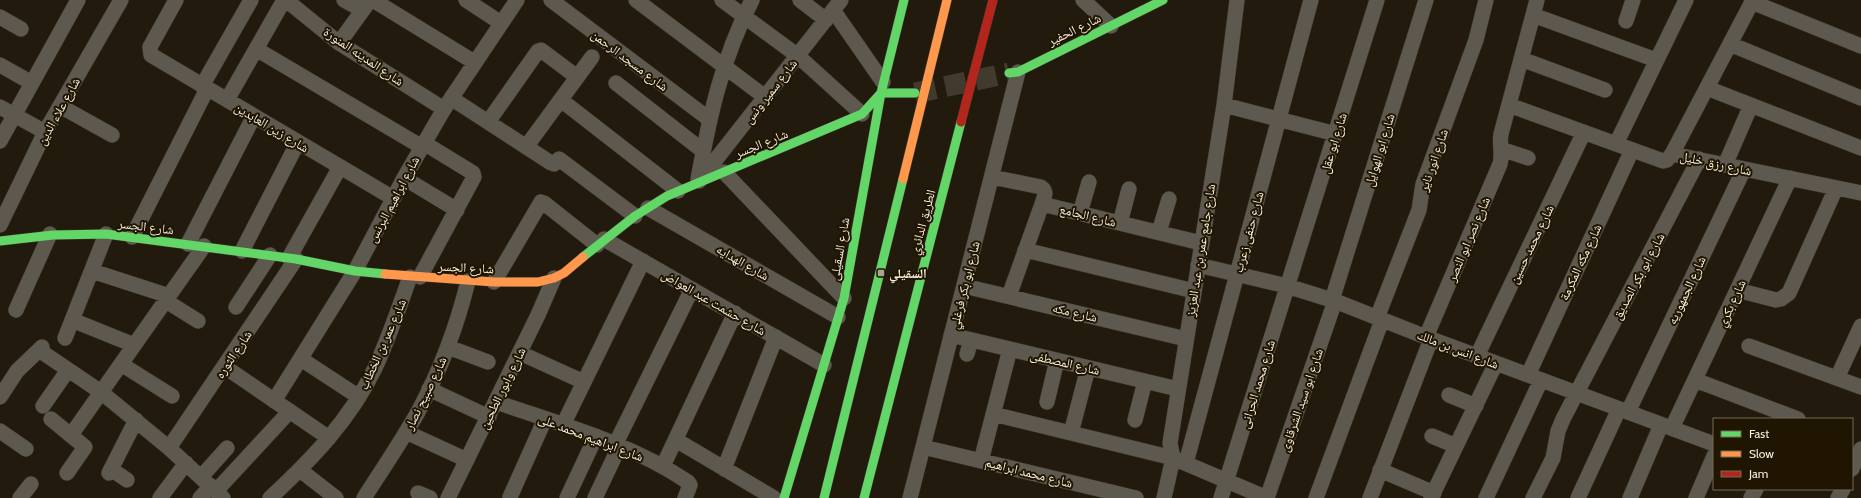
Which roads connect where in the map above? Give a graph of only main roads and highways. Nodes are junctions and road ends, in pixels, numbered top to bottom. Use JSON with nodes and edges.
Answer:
{"nodes":[{"id":1,"x":904,"y":0,"type":"edge"},
{"id":2,"x":947,"y":0,"type":"edge"},
{"id":3,"x":993,"y":0,"type":"edge"},
{"id":4,"x":1157,"y":1,"type":"edge"},
{"id":5,"x":1014,"y":72,"type":"tunnel mouth"},
{"id":6,"x":882,"y":88,"type":"junction"},
{"id":7,"x":915,"y":93,"type":"tunnel mouth"},
{"id":8,"x":0,"y":241,"type":"edge"},
{"id":9,"x":784,"y":498,"type":"edge"},
{"id":10,"x":824,"y":498,"type":"edge"},
{"id":11,"x":864,"y":498,"type":"edge"}],
"edges":[{"from":1,"to":6,"type":"main road","name":"شارع السقيلى"},
{"from":2,"to":10,"type":"main road"},
{"from":3,"to":11,"type":"main road","name":"الطريق الدائري"},
{"from":4,"to":5,"type":"main road","name":"شارع الحفير"},
{"from":6,"to":7,"type":"main road"},
{"from":6,"to":8,"type":"main road","name":"شارع الجسر"},
{"from":6,"to":9,"type":"main road","name":"شارع السقيلى"}]}
